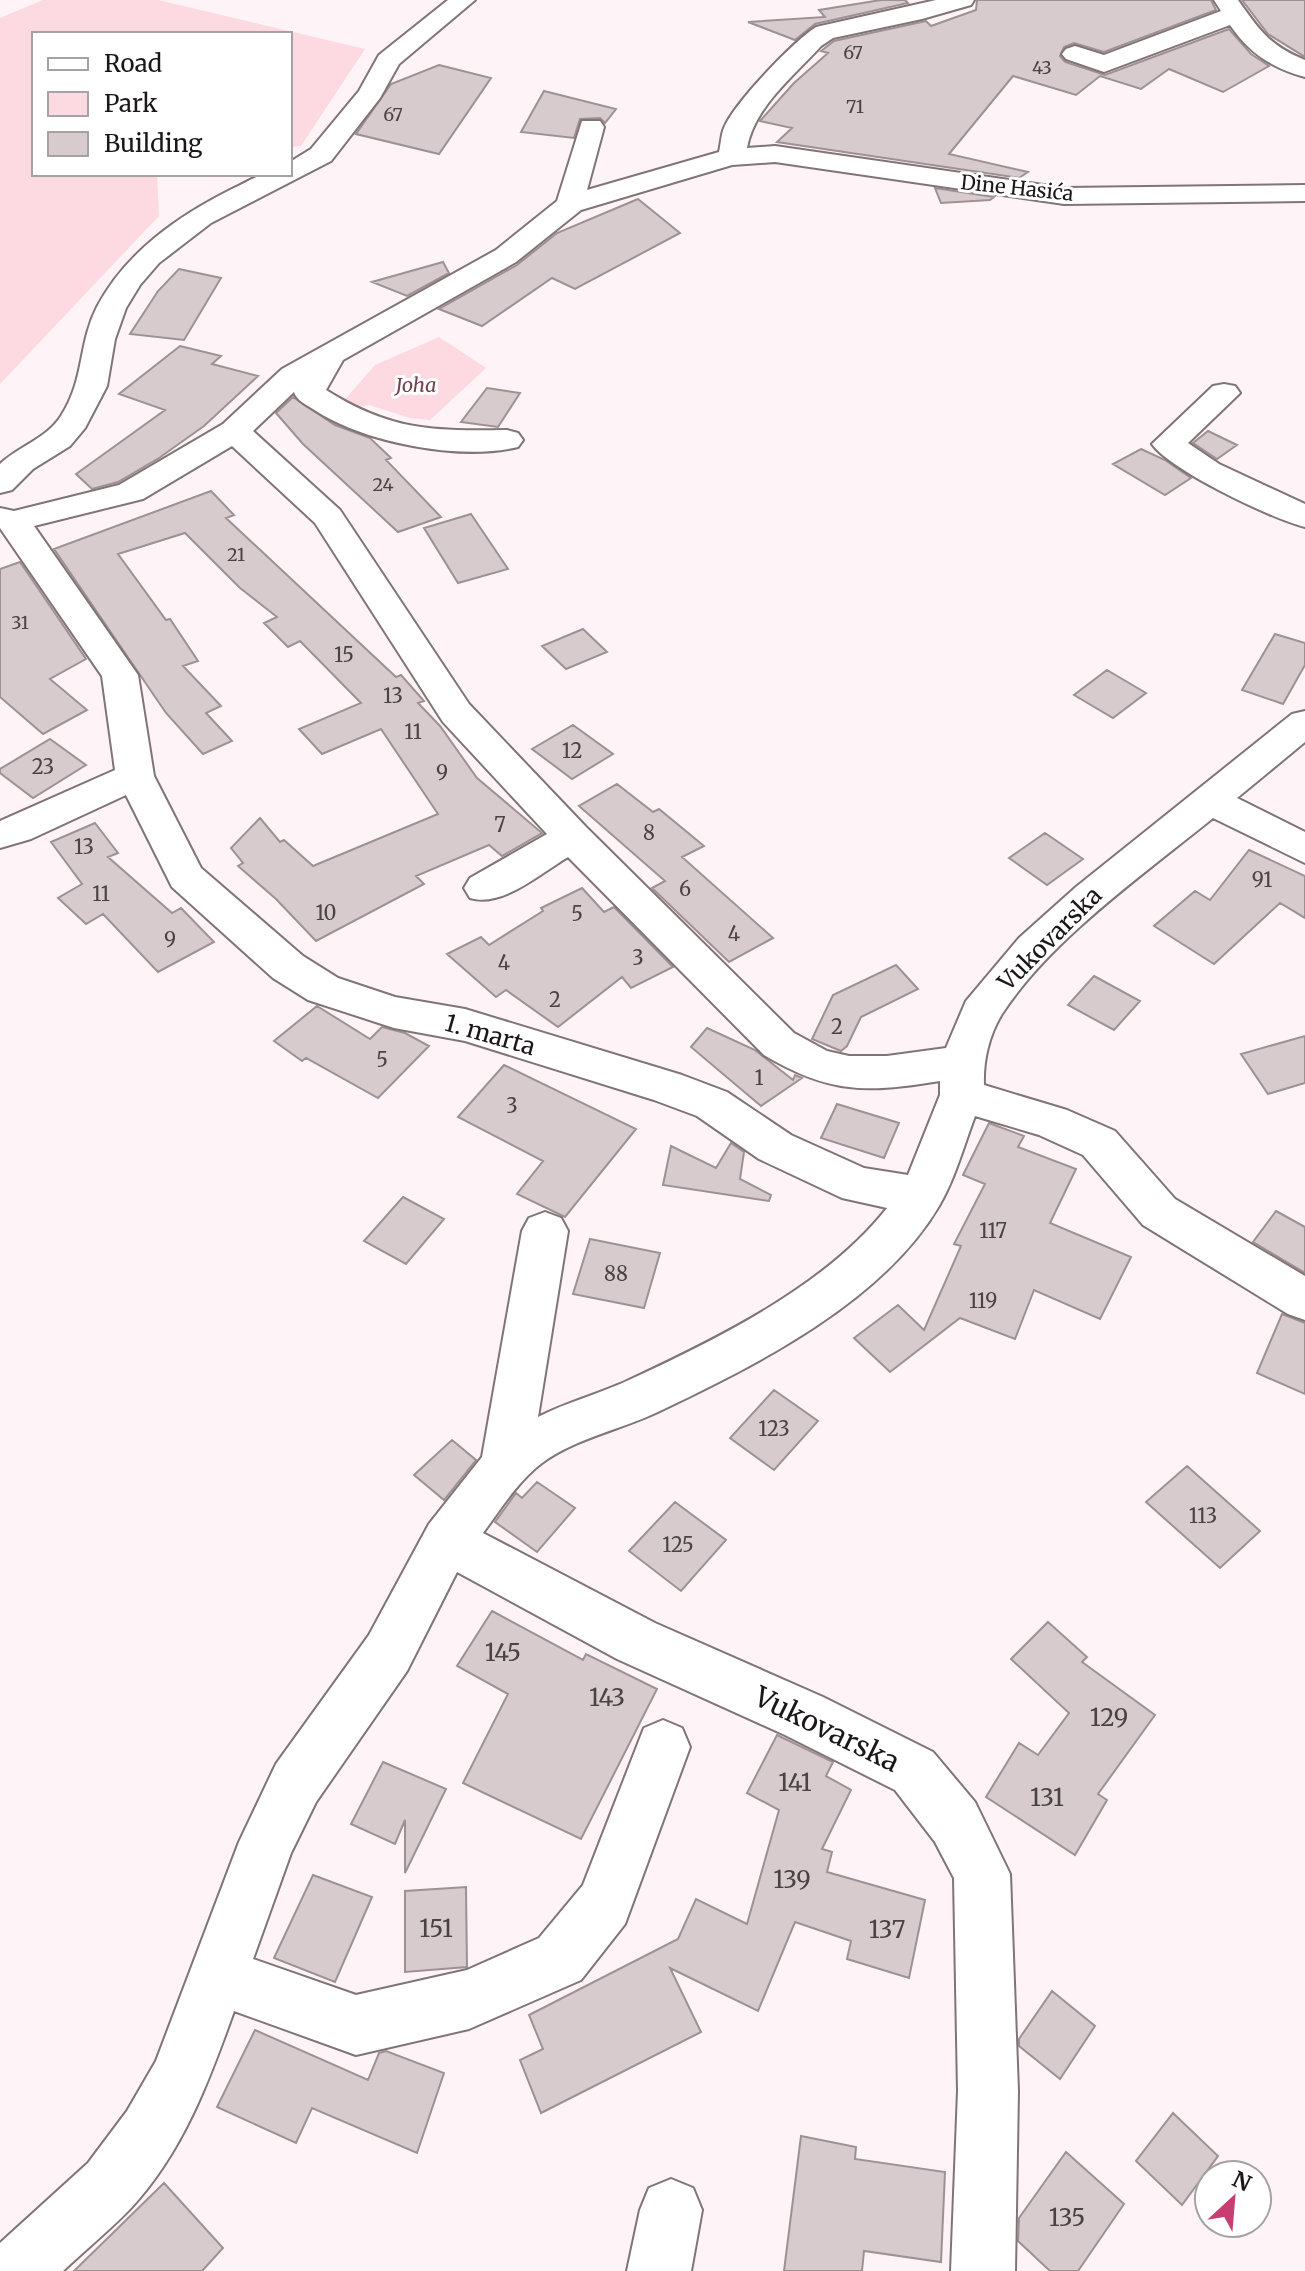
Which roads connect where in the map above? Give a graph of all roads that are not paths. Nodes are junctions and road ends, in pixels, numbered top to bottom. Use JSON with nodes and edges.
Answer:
{"nodes":[{"id":1,"x":463,"y":0,"type":"edge"},
{"id":2,"x":962,"y":0,"type":"edge"},
{"id":3,"x":1230,"y":8,"type":"edge"},
{"id":4,"x":1075,"y":54,"type":"dead end"},
{"id":5,"x":1305,"y":69,"type":"edge"},
{"id":6,"x":591,"y":127,"type":"dead end"},
{"id":7,"x":732,"y":157,"type":"junction"},
{"id":8,"x":292,"y":171,"type":"edge"},
{"id":9,"x":281,"y":176,"type":"edge"},
{"id":10,"x":1305,"y":193,"type":"edge"},
{"id":11,"x":571,"y":204,"type":"junction"},
{"id":12,"x":330,"y":357,"type":"junction"},
{"id":13,"x":1224,"y":393,"type":"dead end"},
{"id":14,"x":234,"y":431,"type":"junction"},
{"id":15,"x":507,"y":440,"type":"dead end"},
{"id":16,"x":0,"y":483,"type":"edge"},
{"id":17,"x":1305,"y":517,"type":"edge"},
{"id":18,"x":7,"y":519,"type":"edge"},
{"id":19,"x":1305,"y":723,"type":"edge"},
{"id":20,"x":135,"y":776,"type":"junction"},
{"id":21,"x":1209,"y":800,"type":"junction"},
{"id":22,"x":0,"y":835,"type":"edge"},
{"id":23,"x":572,"y":837,"type":"junction"},
{"id":24,"x":1305,"y":849,"type":"edge"},
{"id":25,"x":484,"y":888,"type":"dead end"},
{"id":26,"x":962,"y":1079,"type":"junction"},
{"id":27,"x":922,"y":1195,"type":"junction"},
{"id":28,"x":545,"y":1231,"type":"dead end"},
{"id":29,"x":1305,"y":1300,"type":"edge"},
{"id":30,"x":505,"y":1466,"type":"junction"},
{"id":31,"x":447,"y":1540,"type":"junction"},
{"id":32,"x":663,"y":1747,"type":"dead end"},
{"id":33,"x":219,"y":1976,"type":"junction"},
{"id":34,"x":671,"y":2210,"type":"dead end"},
{"id":35,"x":16,"y":2271,"type":"edge"},
{"id":36,"x":659,"y":2271,"type":"edge"},
{"id":37,"x":983,"y":2271,"type":"edge"}],
"edges":[{"from":1,"to":8,"type":"street"},
{"from":2,"to":7,"type":"street"},
{"from":3,"to":4,"type":"street"},
{"from":3,"to":5,"type":"street"},
{"from":6,"to":11,"type":"street"},
{"from":7,"to":10,"type":"street","name":"Dine Hasića"},
{"from":7,"to":11,"type":"street","name":"Dine Hasića"},
{"from":9,"to":16,"type":"street"},
{"from":11,"to":12,"type":"street"},
{"from":12,"to":14,"type":"street"},
{"from":12,"to":15,"type":"street"},
{"from":13,"to":17,"type":"street"},
{"from":14,"to":18,"type":"street"},
{"from":14,"to":23,"type":"street"},
{"from":18,"to":20,"type":"street","name":"1. marta"},
{"from":19,"to":21,"type":"street","name":"Vukovarska"},
{"from":20,"to":22,"type":"street"},
{"from":20,"to":27,"type":"street","name":"1. marta"},
{"from":21,"to":24,"type":"street"},
{"from":21,"to":26,"type":"street","name":"Vukovarska"},
{"from":23,"to":25,"type":"street"},
{"from":23,"to":26,"type":"street"},
{"from":26,"to":27,"type":"street","name":"Vukovarska"},
{"from":26,"to":29,"type":"street"},
{"from":27,"to":30,"type":"street","name":"Vukovarska"},
{"from":28,"to":30,"type":"street"},
{"from":30,"to":31,"type":"street"},
{"from":31,"to":33,"type":"street"},
{"from":31,"to":37,"type":"street","name":"Vukovarska"},
{"from":32,"to":33,"type":"street"},
{"from":33,"to":35,"type":"street"},
{"from":34,"to":36,"type":"street"}]}
